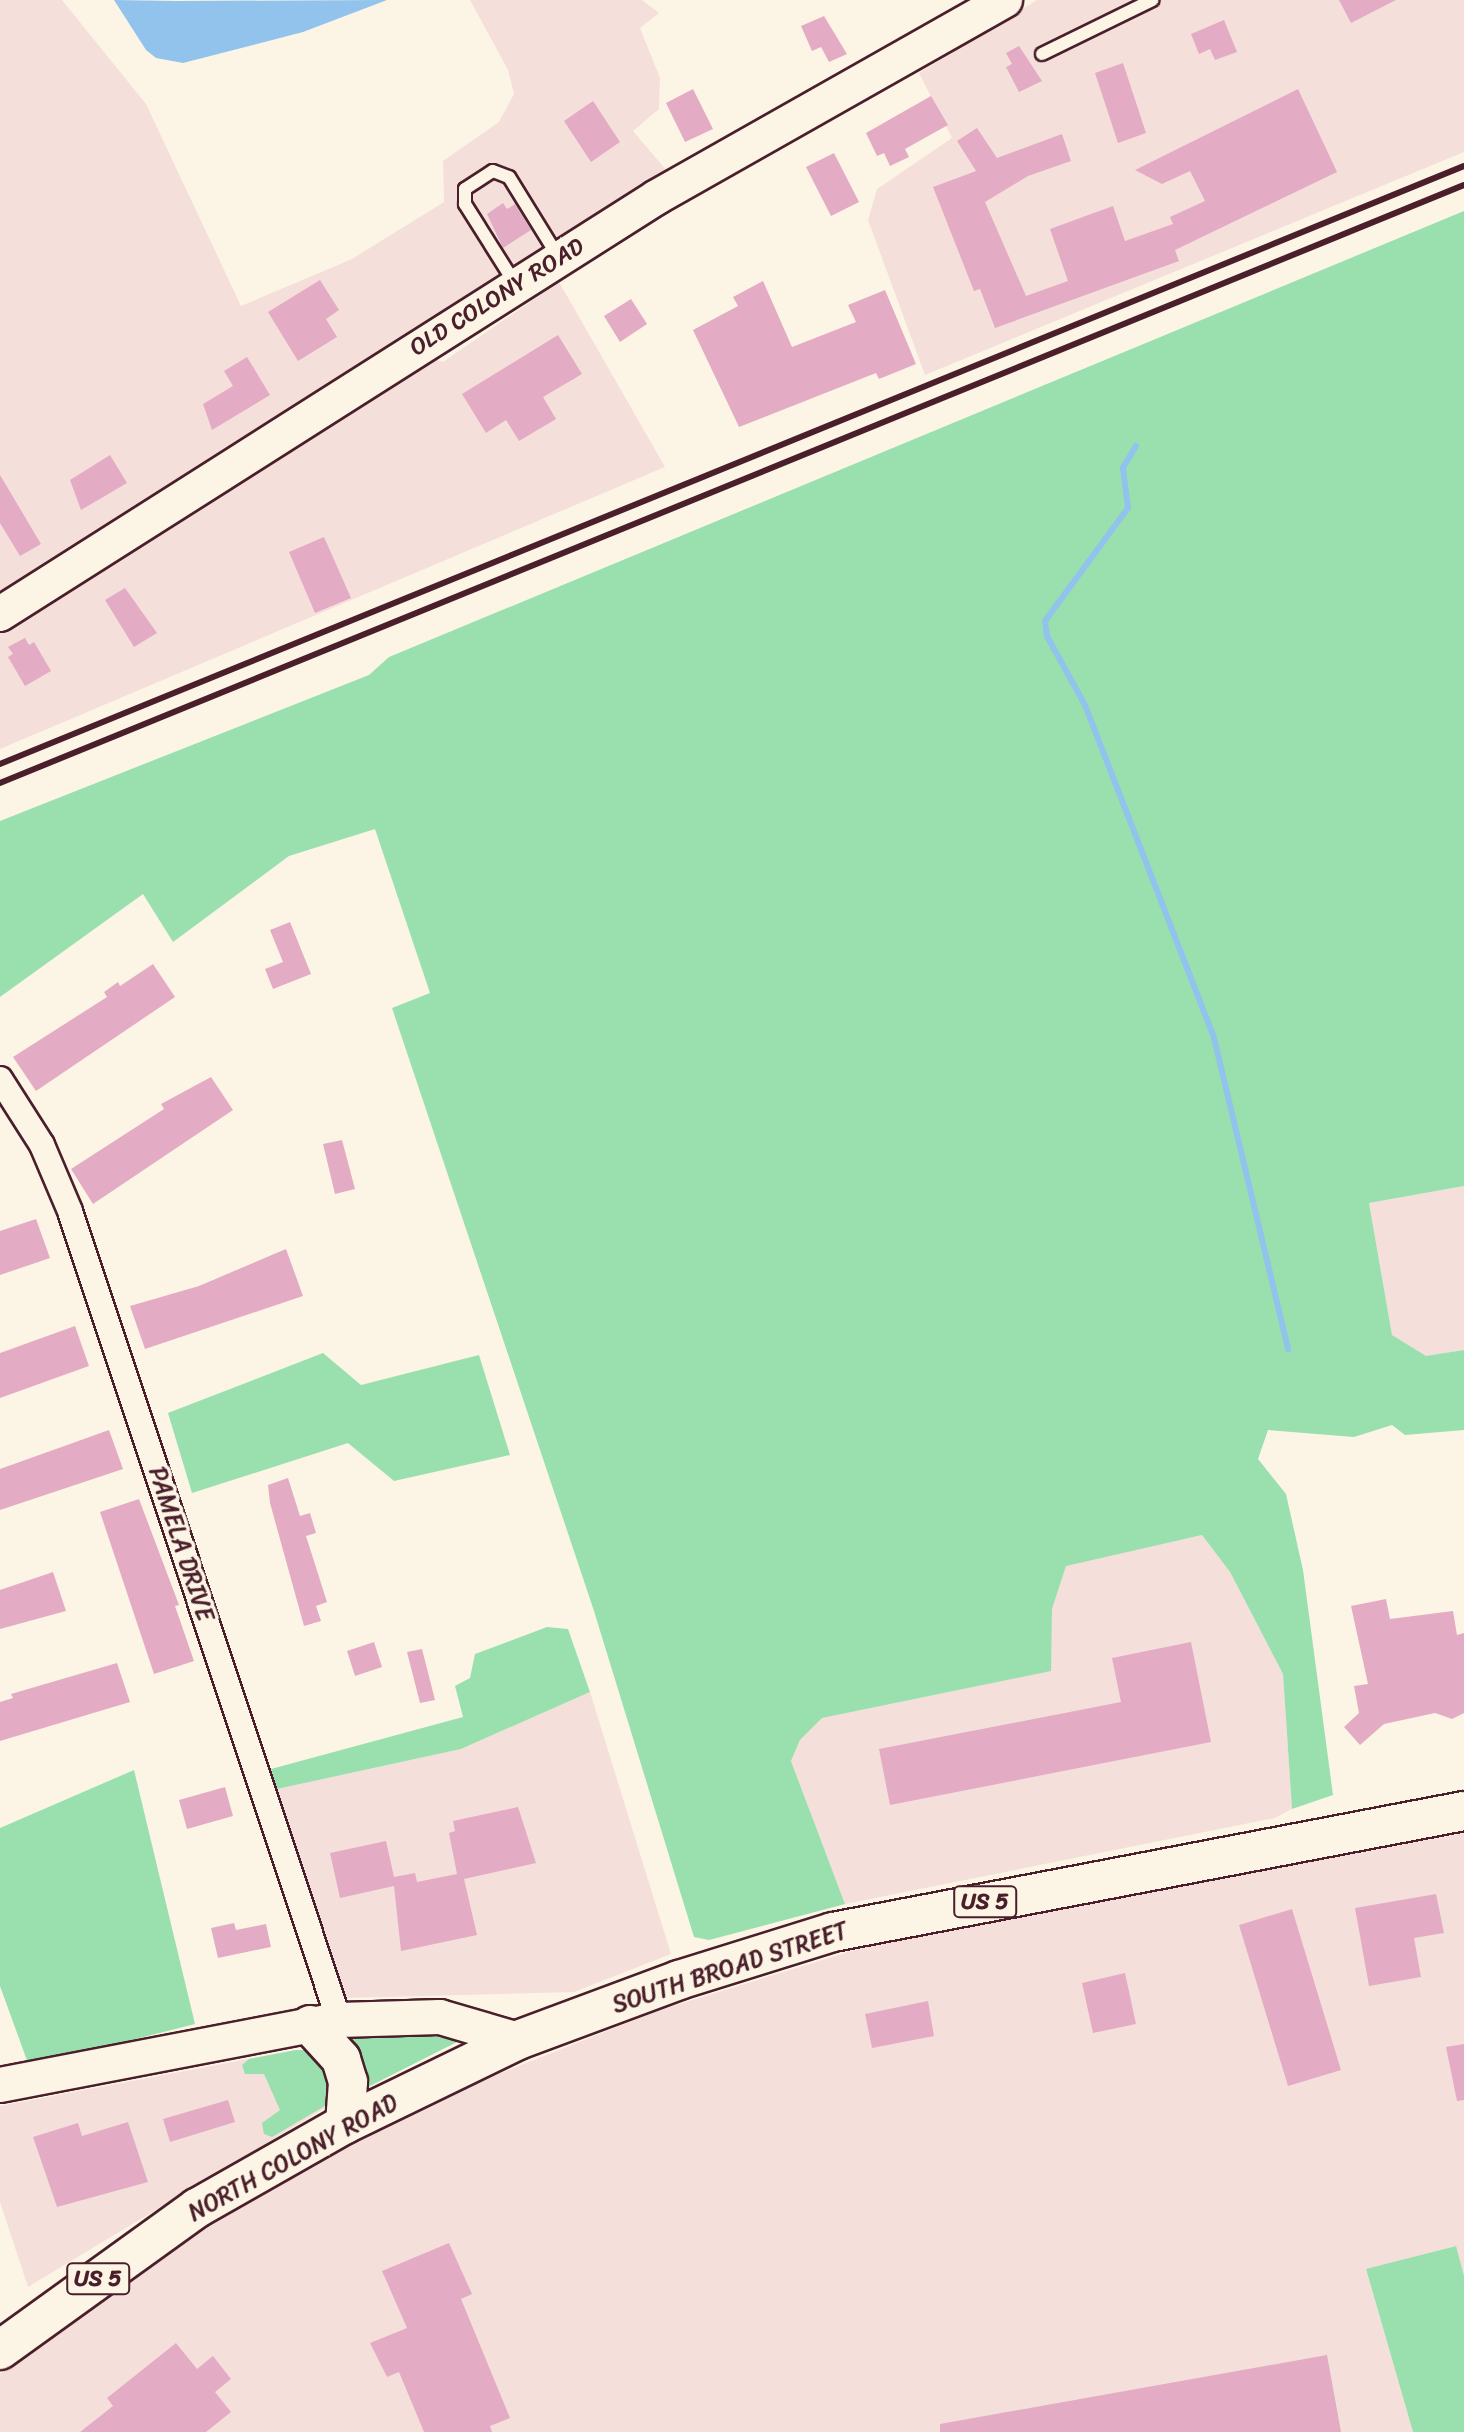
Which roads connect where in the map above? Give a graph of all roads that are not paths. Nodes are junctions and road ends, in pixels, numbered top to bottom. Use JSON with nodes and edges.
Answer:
{"nodes":[{"id":1,"x":1005,"y":0,"type":"edge"},
{"id":2,"x":1152,"y":0,"type":"edge"},
{"id":3,"x":1042,"y":54,"type":"dead end"},
{"id":4,"x":559,"y":258,"type":"junction"},
{"id":5,"x":516,"y":285,"type":"junction"},
{"id":6,"x":0,"y":614,"type":"edge"},
{"id":7,"x":0,"y":1079,"type":"edge"},
{"id":8,"x":1464,"y":1811,"type":"edge"},
{"id":9,"x":324,"y":2022,"type":"junction"},
{"id":10,"x":518,"y":2040,"type":"junction"},
{"id":11,"x":0,"y":2085,"type":"edge"},
{"id":12,"x":345,"y":2124,"type":"junction"},
{"id":13,"x":0,"y":2350,"type":"edge"}],
"edges":[{"from":1,"to":4,"type":"main road","name":"OLD COLONY ROAD"},
{"from":2,"to":3,"type":"lane"},
{"from":4,"to":5,"type":"main road","name":"OLD COLONY ROAD"},
{"from":4,"to":5,"type":"lane"},
{"from":5,"to":6,"type":"main road","name":"OLD COLONY ROAD"},
{"from":7,"to":9,"type":"street","name":"PAMELA DRIVE"},
{"from":8,"to":10,"type":"main road","name":"SOUTH BROAD STREET","number":"US 5"},
{"from":9,"to":10,"type":"main road"},
{"from":9,"to":11,"type":"main road"},
{"from":9,"to":12,"type":"main road"},
{"from":10,"to":12,"type":"main road","name":"NORTH COLONY ROAD","number":"US 5"},
{"from":12,"to":13,"type":"main road","name":"NORTH COLONY ROAD","number":"US 5"}]}
